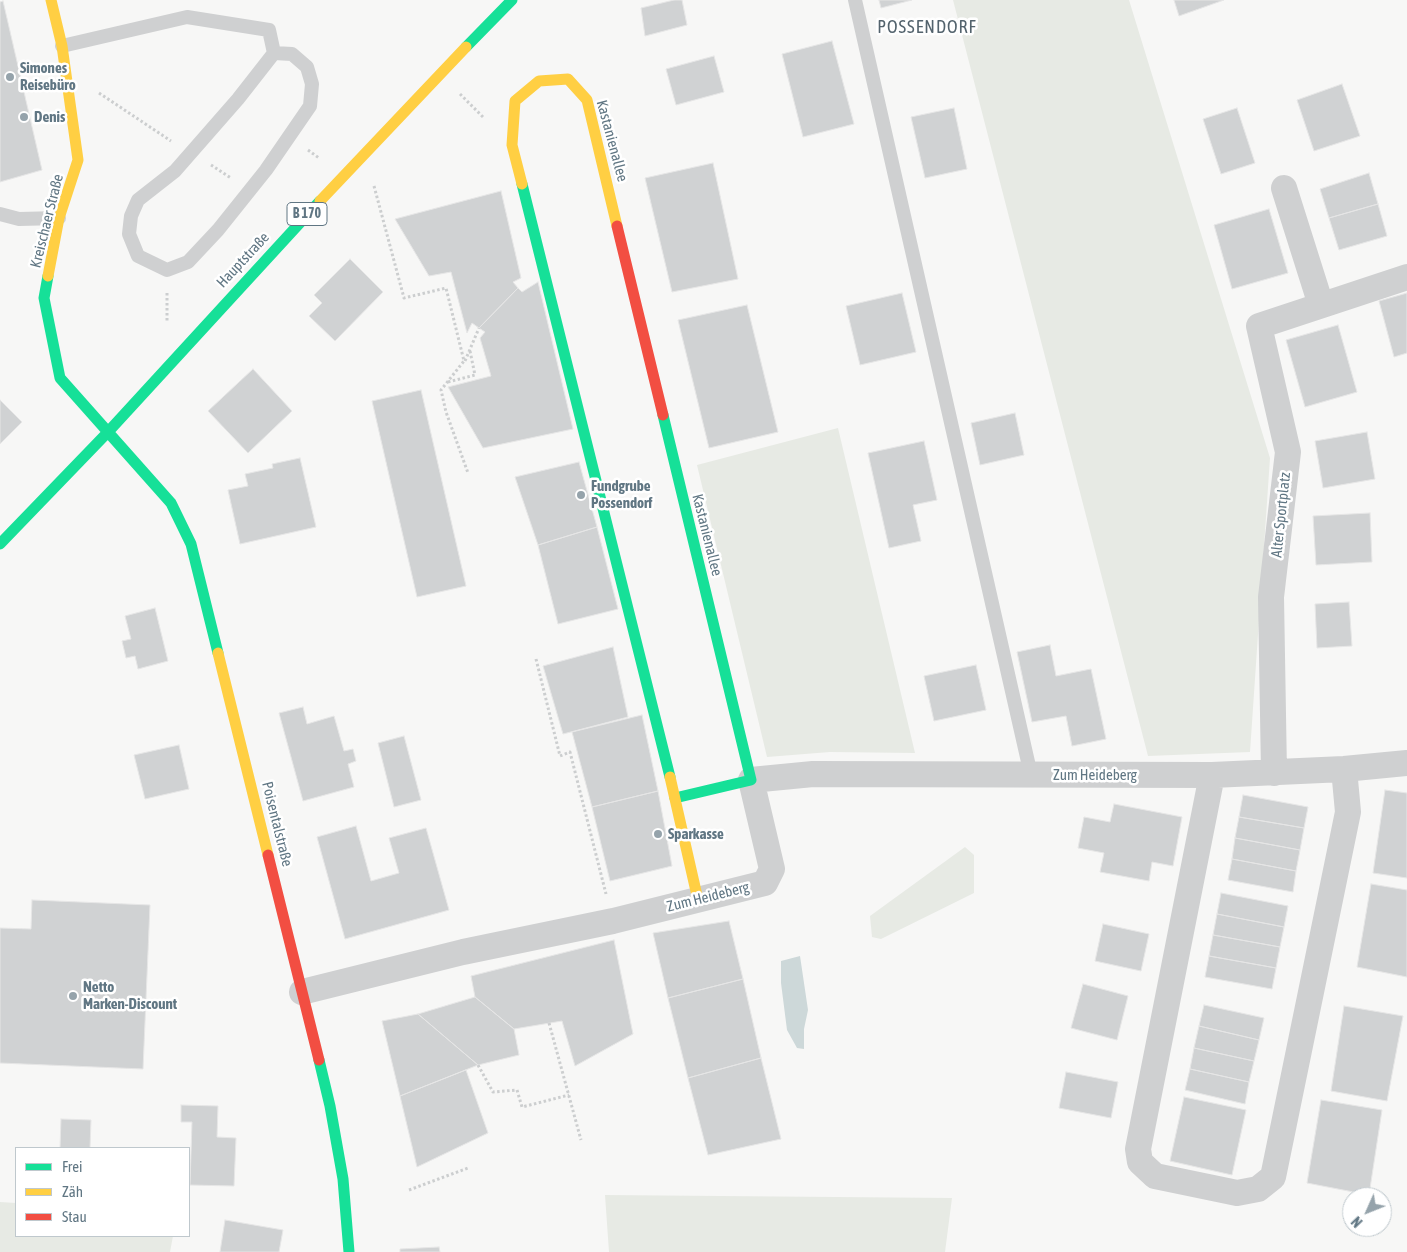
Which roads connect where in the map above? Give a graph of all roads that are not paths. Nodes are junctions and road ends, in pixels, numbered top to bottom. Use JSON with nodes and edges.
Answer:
{"nodes":[{"id":1,"x":51,"y":0,"type":"edge"},
{"id":2,"x":512,"y":0,"type":"edge"},
{"id":3,"x":855,"y":0,"type":"edge"},
{"id":4,"x":62,"y":46,"type":"junction"},
{"id":5,"x":274,"y":53,"type":"junction"},
{"id":6,"x":1284,"y":188,"type":"dead end"},
{"id":7,"x":0,"y":214,"type":"edge"},
{"id":8,"x":60,"y":218,"type":"junction"},
{"id":9,"x":1407,"y":277,"type":"edge"},
{"id":10,"x":1321,"y":305,"type":"junction"},
{"id":11,"x":108,"y":432,"type":"junction"},
{"id":12,"x":0,"y":544,"type":"edge"},
{"id":13,"x":1407,"y":762,"type":"edge"},
{"id":14,"x":1344,"y":769,"type":"junction"},
{"id":15,"x":1274,"y":773,"type":"junction"},
{"id":16,"x":1031,"y":775,"type":"junction"},
{"id":17,"x":1212,"y":775,"type":"junction"},
{"id":18,"x":751,"y":780,"type":"junction"},
{"id":19,"x":675,"y":798,"type":"junction"},
{"id":20,"x":698,"y":900,"type":"junction"},
{"id":21,"x":302,"y":992,"type":"junction"},
{"id":22,"x":349,"y":1252,"type":"edge"}],
"edges":[{"from":1,"to":4,"type":"main road","name":"Kreischaer Straße"},
{"from":2,"to":11,"type":"main road","name":"Hauptstraße","number":"B 170"},
{"from":3,"to":16,"type":"lane"},
{"from":4,"to":5,"type":"lane"},
{"from":4,"to":8,"type":"main road","name":"Kreischaer Straße"},
{"from":5,"to":5,"type":"lane"},
{"from":6,"to":10,"type":"street"},
{"from":7,"to":8,"type":"lane"},
{"from":8,"to":11,"type":"main road","name":"Kreischaer Straße"},
{"from":9,"to":10,"type":"street","name":"Alter Sportplatz"},
{"from":10,"to":15,"type":"street","name":"Alter Sportplatz"},
{"from":11,"to":12,"type":"main road","name":"Hauptstraße","number":"B 170"},
{"from":11,"to":21,"type":"main road","name":"Poisentalstraße"},
{"from":13,"to":14,"type":"street","name":"Zum Heideberg"},
{"from":14,"to":15,"type":"street","name":"Zum Heideberg"},
{"from":14,"to":17,"type":"street"},
{"from":15,"to":17,"type":"street","name":"Zum Heideberg"},
{"from":16,"to":17,"type":"street","name":"Zum Heideberg"},
{"from":16,"to":18,"type":"street","name":"Zum Heideberg"},
{"from":18,"to":19,"type":"main road"},
{"from":18,"to":19,"type":"main road","name":"Kastanienallee"},
{"from":18,"to":20,"type":"street","name":"Zum Heideberg"},
{"from":19,"to":20,"type":"main road","name":"Kastanienallee"},
{"from":20,"to":21,"type":"street","name":"Zum Heideberg"},
{"from":21,"to":22,"type":"main road","name":"Poisentalstraße"}]}
